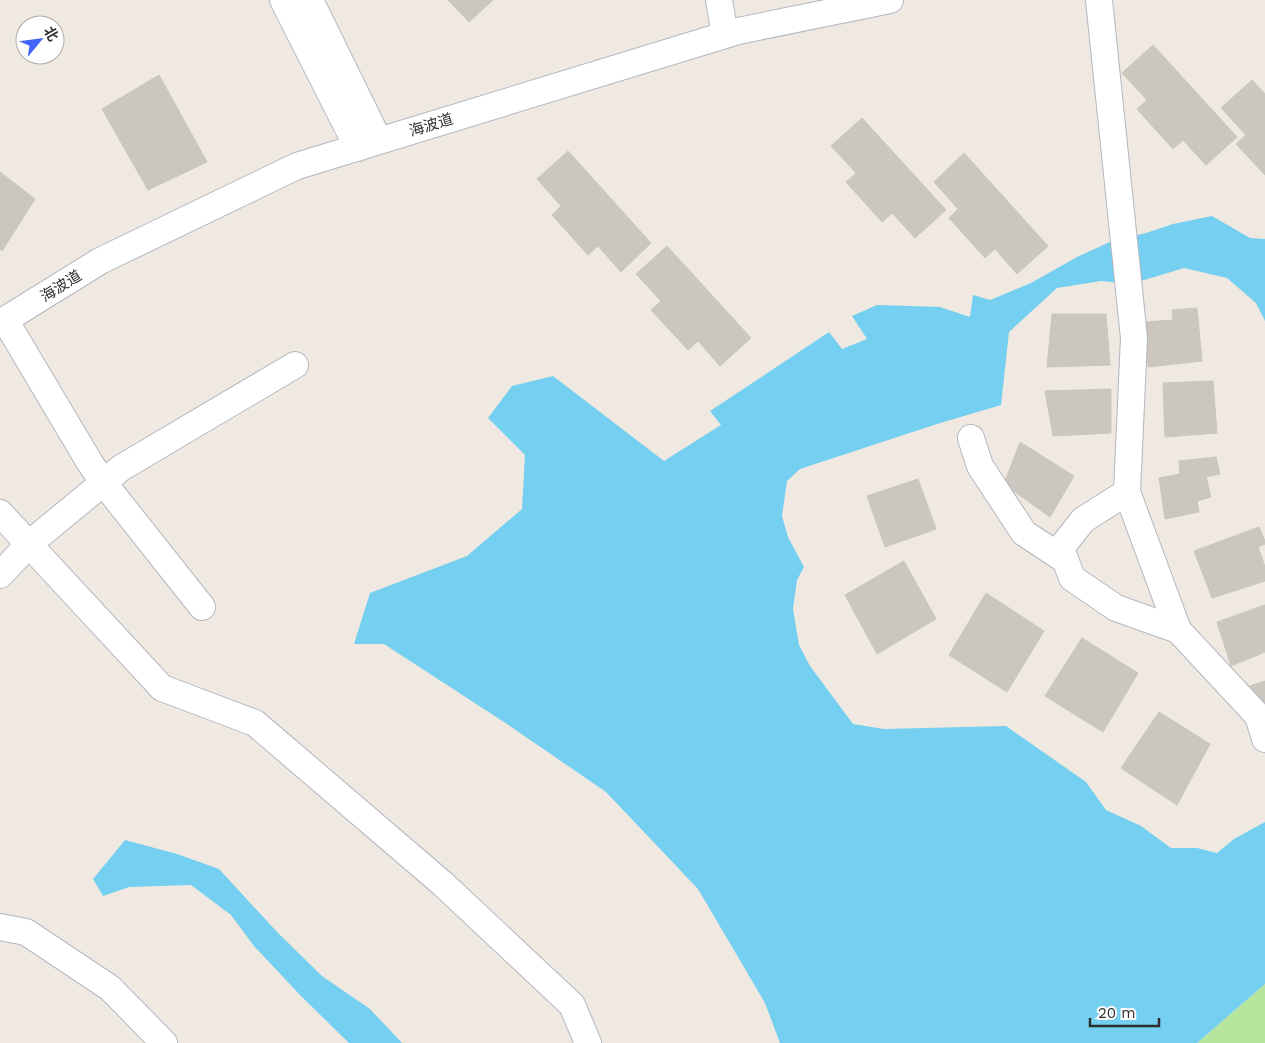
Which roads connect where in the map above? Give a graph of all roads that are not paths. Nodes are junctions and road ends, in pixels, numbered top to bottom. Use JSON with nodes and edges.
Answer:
{"nodes":[{"id":1,"x":282,"y":0,"type":"edge"},
{"id":2,"x":310,"y":0,"type":"edge"},
{"id":3,"x":719,"y":0,"type":"edge"},
{"id":4,"x":890,"y":0,"type":"edge"},
{"id":5,"x":1099,"y":0,"type":"edge"},
{"id":6,"x":725,"y":35,"type":"junction"},
{"id":7,"x":369,"y":144,"type":"junction"},
{"id":8,"x":2,"y":322,"type":"edge"},
{"id":9,"x":295,"y":365,"type":"dead end"},
{"id":10,"x":971,"y":438,"type":"dead end"},
{"id":11,"x":103,"y":482,"type":"junction"},
{"id":12,"x":1128,"y":492,"type":"junction"},
{"id":13,"x":0,"y":513,"type":"edge"},
{"id":14,"x":28,"y":544,"type":"junction"},
{"id":15,"x":1065,"y":560,"type":"junction"},
{"id":16,"x":0,"y":575,"type":"edge"},
{"id":17,"x":202,"y":607,"type":"dead end"},
{"id":18,"x":1178,"y":630,"type":"junction"},
{"id":19,"x":1265,"y":739,"type":"edge"},
{"id":20,"x":0,"y":927,"type":"edge"},
{"id":21,"x":164,"y":1043,"type":"edge"},
{"id":22,"x":588,"y":1043,"type":"edge"}],
"edges":[{"from":1,"to":7,"type":"street"},
{"from":2,"to":7,"type":"street"},
{"from":3,"to":6,"type":"street"},
{"from":4,"to":6,"type":"street","name":"海波道"},
{"from":5,"to":12,"type":"street"},
{"from":6,"to":7,"type":"street","name":"海波道"},
{"from":7,"to":8,"type":"street","name":"海波道"},
{"from":8,"to":11,"type":"street"},
{"from":9,"to":11,"type":"street"},
{"from":10,"to":15,"type":"street"},
{"from":11,"to":14,"type":"street"},
{"from":11,"to":17,"type":"street"},
{"from":12,"to":15,"type":"street"},
{"from":12,"to":18,"type":"street"},
{"from":13,"to":14,"type":"street"},
{"from":14,"to":16,"type":"street"},
{"from":14,"to":22,"type":"street"},
{"from":15,"to":18,"type":"street"},
{"from":18,"to":19,"type":"street"},
{"from":20,"to":21,"type":"street"}]}
